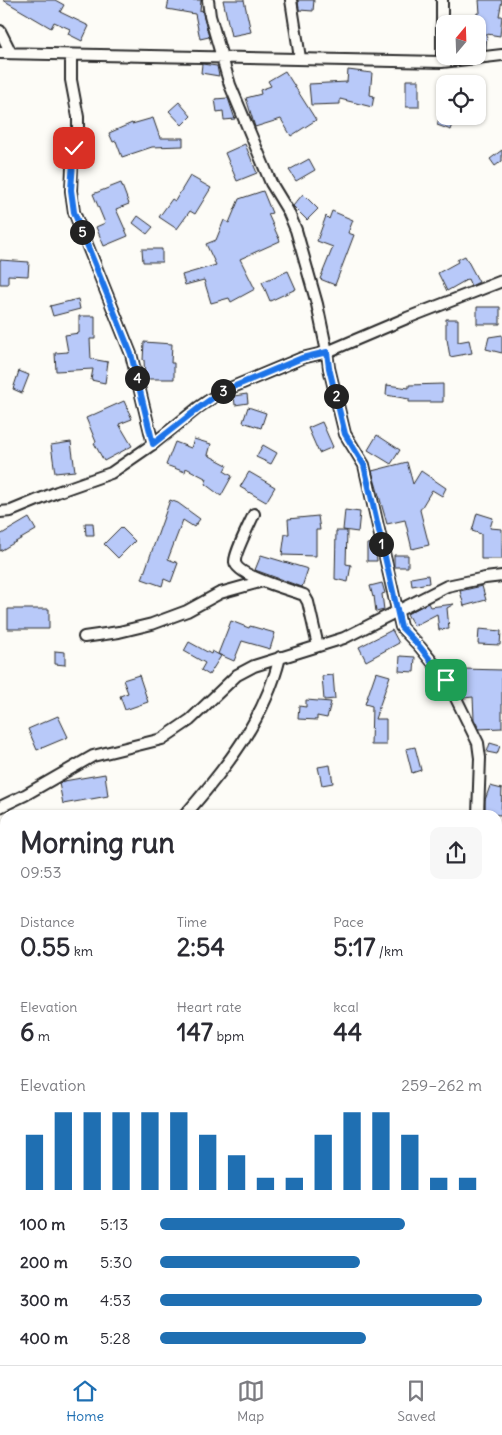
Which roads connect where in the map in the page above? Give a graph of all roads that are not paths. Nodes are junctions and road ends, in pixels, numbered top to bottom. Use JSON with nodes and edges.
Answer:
{"nodes":[{"id":1,"x":208,"y":0,"type":"edge"},
{"id":2,"x":291,"y":0,"type":"edge"},
{"id":3,"x":442,"y":0,"type":"edge"},
{"id":4,"x":442,"y":15,"type":"edge"},
{"id":5,"x":0,"y":31,"type":"edge"},
{"id":6,"x":5,"y":53,"type":"edge"},
{"id":7,"x":71,"y":54,"type":"junction"},
{"id":8,"x":502,"y":55,"type":"edge"},
{"id":9,"x":222,"y":57,"type":"junction"},
{"id":10,"x":486,"y":57,"type":"edge"},
{"id":11,"x":300,"y":58,"type":"junction"},
{"id":12,"x":436,"y":62,"type":"edge"},
{"id":13,"x":502,"y":281,"type":"edge"},
{"id":14,"x":327,"y":352,"type":"junction"},
{"id":15,"x":153,"y":444,"type":"junction"},
{"id":16,"x":0,"y":512,"type":"edge"},
{"id":17,"x":254,"y":514,"type":"dead end"},
{"id":18,"x":502,"y":576,"type":"edge"},
{"id":19,"x":263,"y":580,"type":"junction"},
{"id":20,"x":396,"y":611,"type":"junction"},
{"id":21,"x":84,"y":637,"type":"dead end"},
{"id":22,"x":318,"y":646,"type":"junction"},
{"id":23,"x":280,"y":657,"type":"junction"},
{"id":24,"x":0,"y":807,"type":"edge"},
{"id":25,"x":189,"y":810,"type":"edge"},
{"id":26,"x":478,"y":810,"type":"edge"}],
"edges":[{"from":1,"to":9,"type":"street"},
{"from":2,"to":11,"type":"street"},
{"from":3,"to":4,"type":"street"},
{"from":5,"to":6,"type":"street"},
{"from":6,"to":7,"type":"street"},
{"from":7,"to":9,"type":"street"},
{"from":7,"to":15,"type":"street"},
{"from":8,"to":10,"type":"street"},
{"from":9,"to":11,"type":"street"},
{"from":9,"to":14,"type":"street"},
{"from":11,"to":12,"type":"street"},
{"from":13,"to":14,"type":"street"},
{"from":14,"to":15,"type":"street"},
{"from":14,"to":20,"type":"street"},
{"from":15,"to":16,"type":"street"},
{"from":17,"to":19,"type":"street"},
{"from":18,"to":20,"type":"street"},
{"from":19,"to":21,"type":"street"},
{"from":19,"to":22,"type":"street"},
{"from":20,"to":22,"type":"street"},
{"from":20,"to":26,"type":"street"},
{"from":22,"to":23,"type":"street"},
{"from":23,"to":24,"type":"street"},
{"from":23,"to":25,"type":"street"}]}
